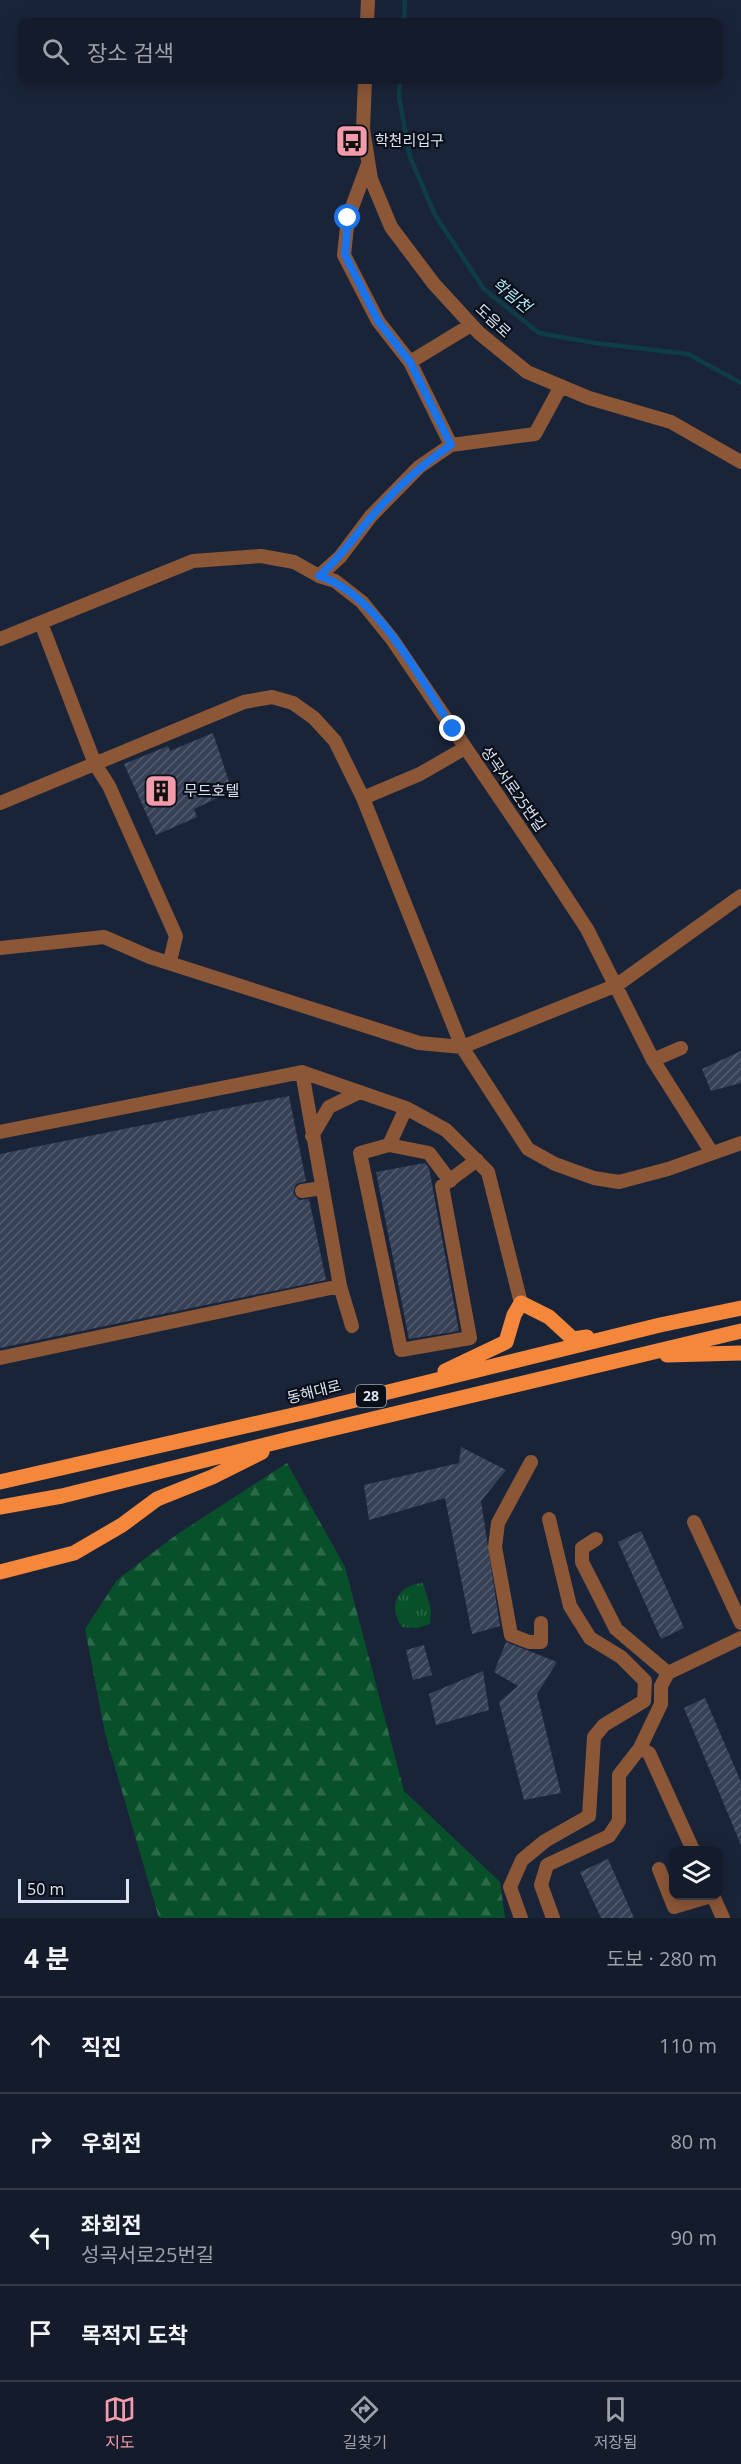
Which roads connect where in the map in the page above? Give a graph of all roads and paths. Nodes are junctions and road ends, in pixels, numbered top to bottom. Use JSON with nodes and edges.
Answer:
{"nodes":[{"id":1,"x":368,"y":0,"type":"edge"},
{"id":2,"x":367,"y":18,"type":"edge"},
{"id":3,"x":365,"y":84,"type":"edge"},
{"id":4,"x":369,"y":161,"type":"junction"},
{"id":5,"x":471,"y":324,"type":"junction"},
{"id":6,"x":410,"y":362,"type":"junction"},
{"id":7,"x":561,"y":386,"type":"junction"},
{"id":8,"x":451,"y":445,"type":"junction"},
{"id":9,"x":741,"y":462,"type":"edge"},
{"id":10,"x":319,"y":576,"type":"junction"},
{"id":11,"x":41,"y":622,"type":"junction"},
{"id":12,"x":0,"y":639,"type":"edge"},
{"id":13,"x":465,"y":748,"type":"junction"},
{"id":14,"x":95,"y":764,"type":"junction"},
{"id":15,"x":363,"y":798,"type":"junction"},
{"id":16,"x":0,"y":803,"type":"edge"},
{"id":17,"x":741,"y":896,"type":"edge"},
{"id":18,"x":0,"y":948,"type":"edge"},
{"id":19,"x":170,"y":962,"type":"junction"},
{"id":20,"x":616,"y":985,"type":"junction"},
{"id":21,"x":462,"y":1047,"type":"junction"},
{"id":22,"x":681,"y":1048,"type":"dead end"},
{"id":23,"x":653,"y":1060,"type":"junction"},
{"id":24,"x":302,"y":1072,"type":"junction"},
{"id":25,"x":360,"y":1092,"type":"junction"},
{"id":26,"x":406,"y":1108,"type":"junction"},
{"id":27,"x":0,"y":1132,"type":"edge"},
{"id":28,"x":312,"y":1136,"type":"junction"},
{"id":29,"x":741,"y":1143,"type":"edge"},
{"id":30,"x":389,"y":1145,"type":"junction"},
{"id":31,"x":712,"y":1153,"type":"junction"},
{"id":32,"x":477,"y":1160,"type":"junction"},
{"id":33,"x":450,"y":1181,"type":"junction"},
{"id":34,"x":322,"y":1188,"type":"junction"},
{"id":35,"x":302,"y":1191,"type":"dead end"},
{"id":36,"x":340,"y":1286,"type":"junction"},
{"id":37,"x":741,"y":1297,"type":"edge"},
{"id":38,"x":521,"y":1302,"type":"junction"},
{"id":39,"x":741,"y":1308,"type":"edge"},
{"id":40,"x":660,"y":1325,"type":"junction"},
{"id":41,"x":352,"y":1326,"type":"dead end"},
{"id":42,"x":741,"y":1331,"type":"edge"},
{"id":43,"x":741,"y":1353,"type":"edge"},
{"id":44,"x":634,"y":1356,"type":"junction"},
{"id":45,"x":0,"y":1358,"type":"edge"},
{"id":46,"x":410,"y":1386,"type":"junction"},
{"id":47,"x":289,"y":1439,"type":"junction"},
{"id":48,"x":531,"y":1462,"type":"dead end"},
{"id":49,"x":0,"y":1482,"type":"edge"},
{"id":50,"x":0,"y":1507,"type":"edge"},
{"id":51,"x":549,"y":1519,"type":"dead end"},
{"id":52,"x":694,"y":1522,"type":"dead end"},
{"id":53,"x":596,"y":1539,"type":"dead end"},
{"id":54,"x":0,"y":1572,"type":"edge"},
{"id":55,"x":541,"y":1623,"type":"dead end"},
{"id":56,"x":741,"y":1623,"type":"edge"},
{"id":57,"x":741,"y":1638,"type":"edge"},
{"id":58,"x":668,"y":1672,"type":"junction"},
{"id":59,"x":640,"y":1748,"type":"junction"},
{"id":60,"x":691,"y":1846,"type":"edge"},
{"id":61,"x":659,"y":1869,"type":"dead end"},
{"id":62,"x":704,"y":1900,"type":"edge"},
{"id":63,"x":714,"y":1900,"type":"edge"},
{"id":64,"x":676,"y":1913,"type":"edge"},
{"id":65,"x":521,"y":1918,"type":"edge"},
{"id":66,"x":553,"y":1918,"type":"edge"},
{"id":67,"x":723,"y":1918,"type":"edge"}],
"edges":[{"from":1,"to":2,"type":"street"},
{"from":3,"to":4,"type":"street","name":"도음로"},
{"from":4,"to":5,"type":"street","name":"도음로"},
{"from":4,"to":6,"type":"street"},
{"from":5,"to":6,"type":"street"},
{"from":5,"to":7,"type":"street","name":"도음로"},
{"from":6,"to":8,"type":"street"},
{"from":7,"to":8,"type":"street"},
{"from":7,"to":9,"type":"street","name":"도음로"},
{"from":8,"to":10,"type":"street"},
{"from":10,"to":11,"type":"street","name":"성곡서로25번길"},
{"from":10,"to":13,"type":"street","name":"성곡서로25번길"},
{"from":11,"to":12,"type":"street","name":"성곡서로25번길"},
{"from":11,"to":14,"type":"street"},
{"from":13,"to":15,"type":"street"},
{"from":13,"to":20,"type":"street","name":"성곡서로25번길"},
{"from":14,"to":15,"type":"street"},
{"from":14,"to":16,"type":"street"},
{"from":14,"to":19,"type":"street"},
{"from":15,"to":21,"type":"street"},
{"from":17,"to":20,"type":"street"},
{"from":18,"to":19,"type":"street"},
{"from":19,"to":21,"type":"street"},
{"from":20,"to":21,"type":"street"},
{"from":20,"to":23,"type":"street","name":"성곡서로25번길"},
{"from":21,"to":31,"type":"street"},
{"from":22,"to":23,"type":"street"},
{"from":23,"to":31,"type":"street","name":"성곡서로25번길"},
{"from":24,"to":25,"type":"street"},
{"from":24,"to":27,"type":"street"},
{"from":24,"to":28,"type":"street"},
{"from":25,"to":26,"type":"street"},
{"from":25,"to":28,"type":"street"},
{"from":26,"to":30,"type":"street"},
{"from":26,"to":32,"type":"street"},
{"from":28,"to":34,"type":"street"},
{"from":29,"to":31,"type":"street"},
{"from":30,"to":33,"type":"street"},
{"from":30,"to":33,"type":"street"},
{"from":32,"to":33,"type":"street"},
{"from":32,"to":38,"type":"street"},
{"from":34,"to":35,"type":"street"},
{"from":34,"to":36,"type":"street"},
{"from":36,"to":41,"type":"street"},
{"from":36,"to":45,"type":"street"},
{"from":37,"to":40,"type":"main road"},
{"from":38,"to":40,"type":"main road"},
{"from":38,"to":46,"type":"main road"},
{"from":39,"to":40,"type":"main road","name":"동해대로","number":"28"},
{"from":40,"to":46,"type":"main road","name":"동해대로","number":"28"},
{"from":42,"to":44,"type":"main road"},
{"from":43,"to":44,"type":"main road"},
{"from":44,"to":47,"type":"main road"},
{"from":46,"to":49,"type":"main road","name":"동해대로","number":"28"},
{"from":47,"to":50,"type":"main road"},
{"from":47,"to":54,"type":"main road"},
{"from":48,"to":55,"type":"street"},
{"from":51,"to":65,"type":"street"},
{"from":52,"to":56,"type":"street"},
{"from":53,"to":58,"type":"street"},
{"from":57,"to":58,"type":"street"},
{"from":58,"to":59,"type":"street"},
{"from":59,"to":60,"type":"street"},
{"from":59,"to":66,"type":"street"},
{"from":61,"to":64,"type":"street"},
{"from":62,"to":64,"type":"street"},
{"from":63,"to":67,"type":"street"}]}
